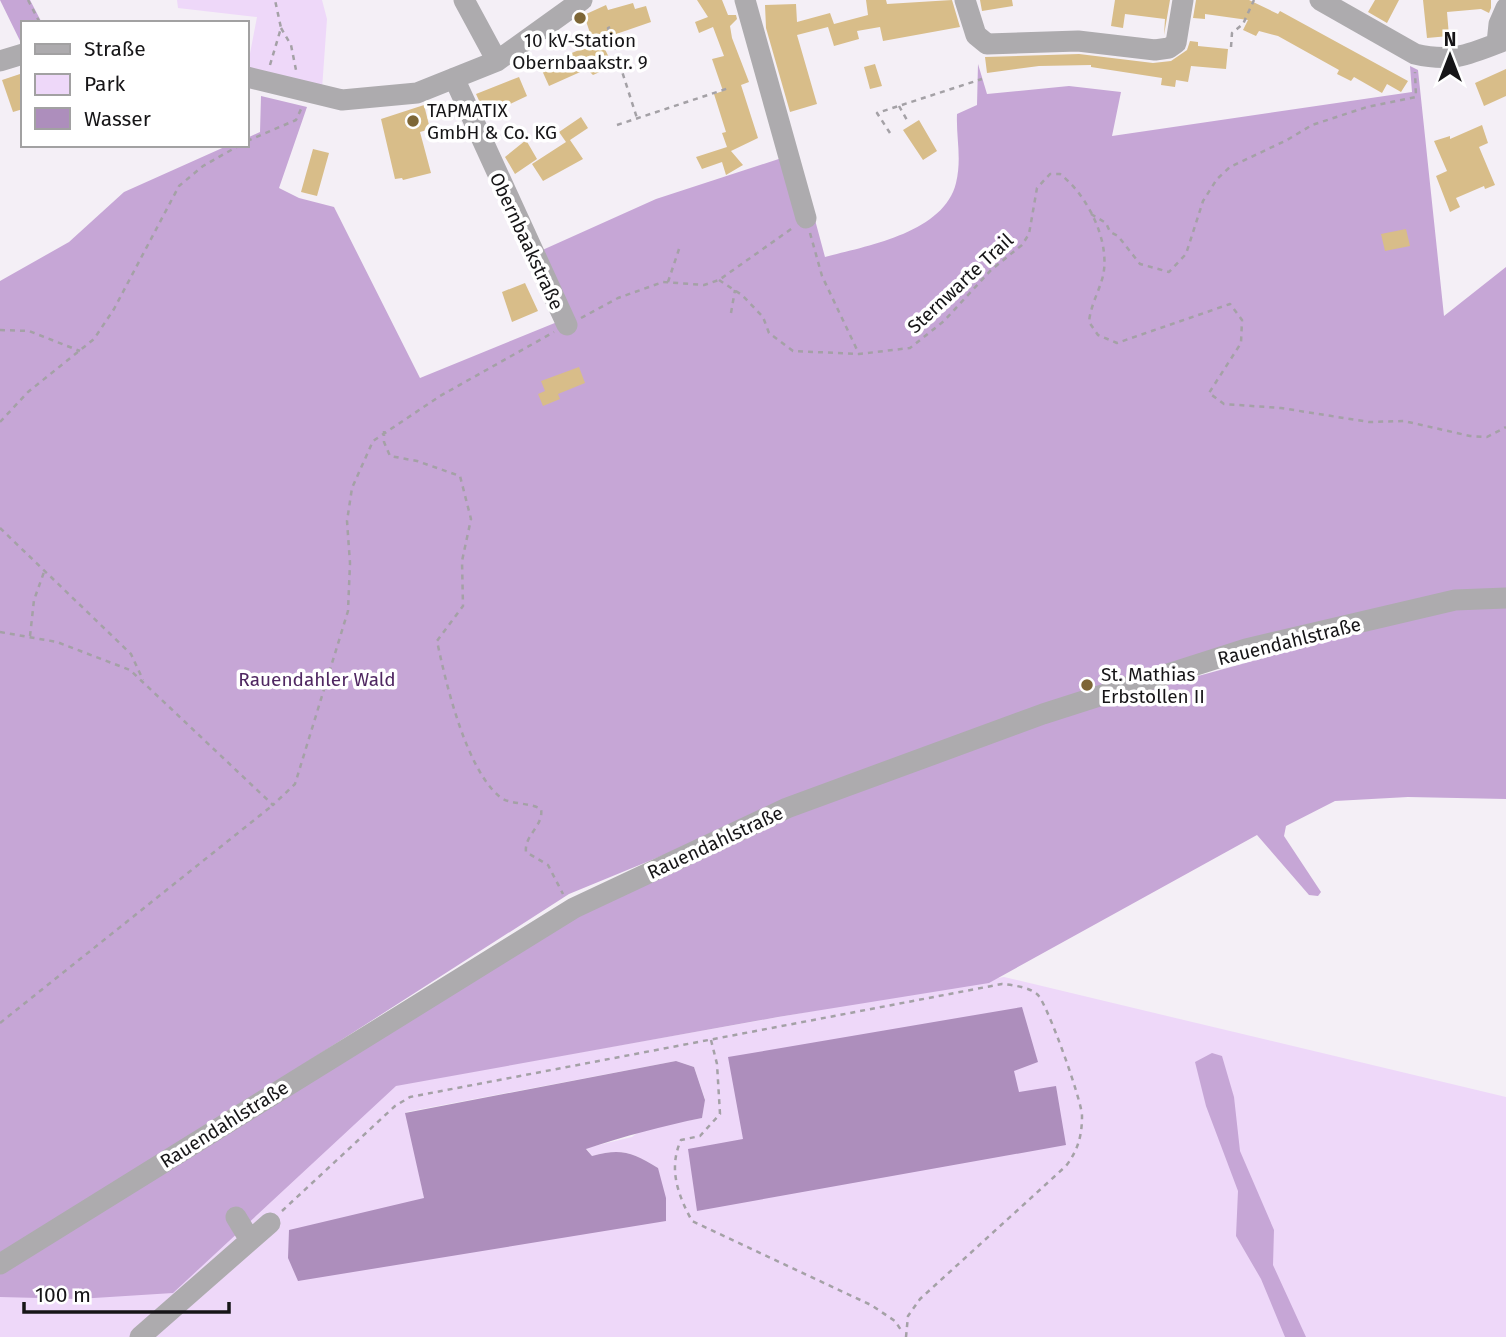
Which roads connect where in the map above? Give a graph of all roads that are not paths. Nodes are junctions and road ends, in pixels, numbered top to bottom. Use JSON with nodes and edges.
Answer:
{"nodes":[{"id":1,"x":464,"y":0,"type":"edge"},
{"id":2,"x":583,"y":0,"type":"edge"},
{"id":3,"x":746,"y":0,"type":"edge"},
{"id":4,"x":965,"y":0,"type":"edge"},
{"id":5,"x":1183,"y":0,"type":"edge"},
{"id":6,"x":1320,"y":0,"type":"edge"},
{"id":7,"x":1506,"y":8,"type":"edge"},
{"id":8,"x":1502,"y":41,"type":"edge"},
{"id":9,"x":21,"y":55,"type":"edge"},
{"id":10,"x":0,"y":61,"type":"edge"},
{"id":11,"x":497,"y":61,"type":"junction"},
{"id":12,"x":454,"y":78,"type":"junction"},
{"id":13,"x":256,"y":80,"type":"edge"},
{"id":14,"x":806,"y":218,"type":"road end"},
{"id":15,"x":567,"y":325,"type":"road end"},
{"id":16,"x":1506,"y":598,"type":"edge"},
{"id":17,"x":236,"y":1217,"type":"dead end"},
{"id":18,"x":270,"y":1223,"type":"road end"},
{"id":19,"x":250,"y":1240,"type":"junction"},
{"id":20,"x":0,"y":1264,"type":"edge"},
{"id":21,"x":140,"y":1337,"type":"edge"}],
"edges":[{"from":1,"to":11,"type":"street"},
{"from":2,"to":11,"type":"street"},
{"from":3,"to":14,"type":"street"},
{"from":4,"to":5,"type":"street"},
{"from":6,"to":8,"type":"street"},
{"from":7,"to":8,"type":"street"},
{"from":9,"to":10,"type":"street"},
{"from":11,"to":12,"type":"street"},
{"from":12,"to":13,"type":"street"},
{"from":12,"to":15,"type":"street","name":"Obernbaakstraße"},
{"from":16,"to":20,"type":"street","name":"Rauendahlstraße"},
{"from":17,"to":19,"type":"street"},
{"from":18,"to":19,"type":"street"},
{"from":19,"to":21,"type":"street"}]}
